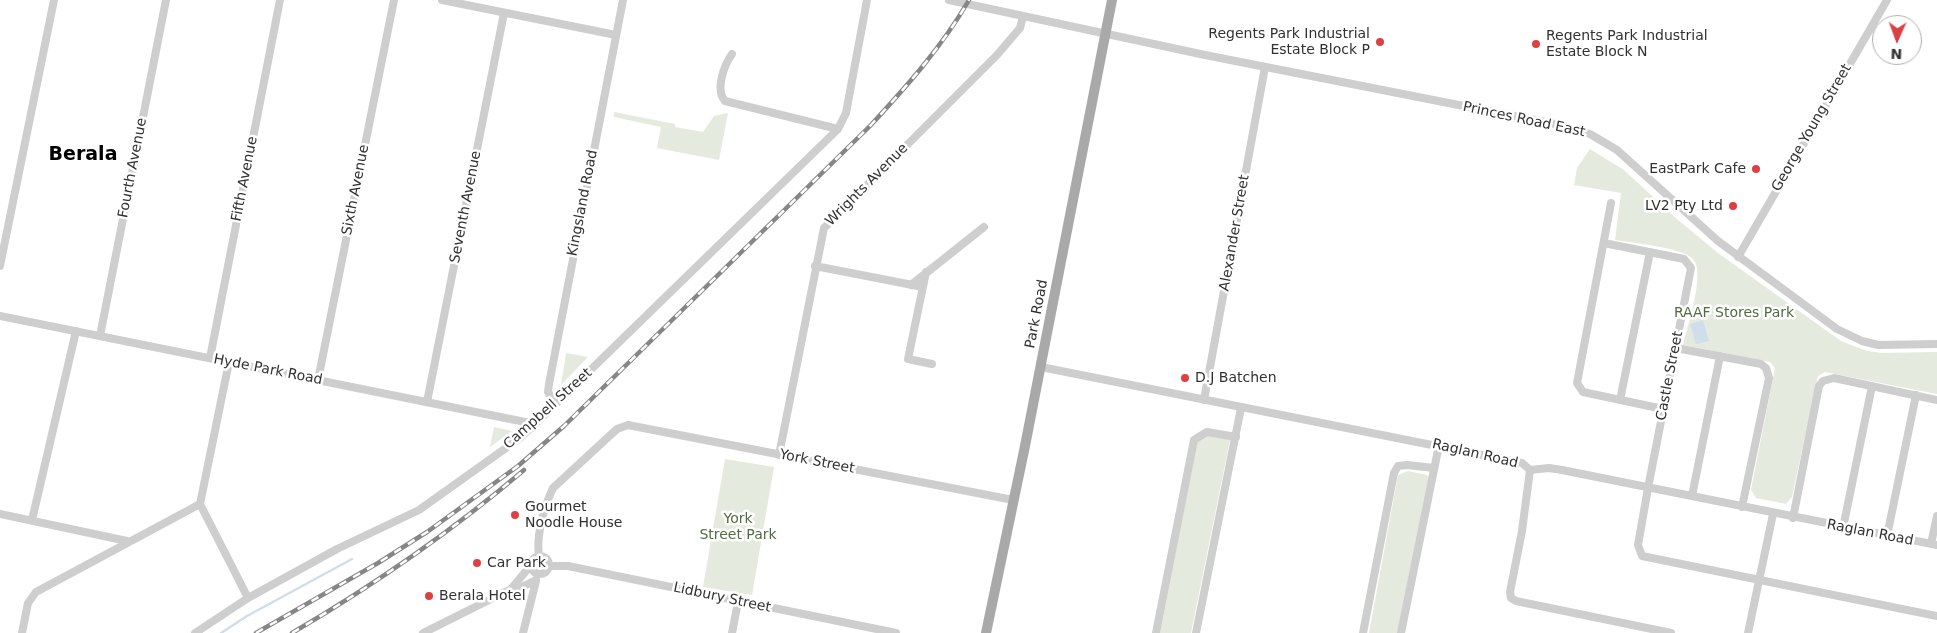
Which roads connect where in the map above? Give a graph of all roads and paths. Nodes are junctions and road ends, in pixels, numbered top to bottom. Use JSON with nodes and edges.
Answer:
{"nodes":[{"id":1,"x":54,"y":0,"type":"edge"},
{"id":2,"x":166,"y":0,"type":"edge"},
{"id":3,"x":280,"y":0,"type":"edge"},
{"id":4,"x":394,"y":0,"type":"edge"},
{"id":5,"x":442,"y":0,"type":"edge"},
{"id":6,"x":623,"y":0,"type":"edge"},
{"id":7,"x":867,"y":0,"type":"edge"},
{"id":8,"x":1112,"y":0,"type":"edge"},
{"id":9,"x":1887,"y":0,"type":"edge"},
{"id":10,"x":951,"y":1,"type":"edge"},
{"id":11,"x":478,"y":3,"type":"edge"},
{"id":12,"x":504,"y":13,"type":"junction"},
{"id":13,"x":1024,"y":16,"type":"junction"},
{"id":14,"x":1106,"y":34,"type":"junction"},
{"id":15,"x":616,"y":35,"type":"junction"},
{"id":16,"x":732,"y":54,"type":"dead end"},
{"id":17,"x":1265,"y":67,"type":"junction"},
{"id":18,"x":838,"y":129,"type":"junction"},
{"id":19,"x":1611,"y":203,"type":"dead end"},
{"id":20,"x":984,"y":227,"type":"dead end"},
{"id":21,"x":1604,"y":243,"type":"junction"},
{"id":22,"x":1650,"y":252,"type":"junction"},
{"id":23,"x":1738,"y":256,"type":"junction"},
{"id":24,"x":0,"y":266,"type":"edge"},
{"id":25,"x":815,"y":266,"type":"junction"},
{"id":26,"x":926,"y":272,"type":"junction"},
{"id":27,"x":911,"y":285,"type":"junction"},
{"id":28,"x":923,"y":287,"type":"junction"},
{"id":29,"x":0,"y":316,"type":"edge"},
{"id":30,"x":76,"y":331,"type":"junction"},
{"id":31,"x":100,"y":336,"type":"junction"},
{"id":32,"x":1937,"y":344,"type":"edge"},
{"id":33,"x":1676,"y":348,"type":"junction"},
{"id":34,"x":1720,"y":356,"type":"junction"},
{"id":35,"x":210,"y":358,"type":"junction"},
{"id":36,"x":229,"y":362,"type":"junction"},
{"id":37,"x":932,"y":364,"type":"dead end"},
{"id":38,"x":1041,"y":367,"type":"junction"},
{"id":39,"x":318,"y":380,"type":"junction"},
{"id":40,"x":1872,"y":386,"type":"junction"},
{"id":41,"x":1916,"y":395,"type":"junction"},
{"id":42,"x":1204,"y":400,"type":"junction"},
{"id":43,"x":1620,"y":400,"type":"junction"},
{"id":44,"x":1937,"y":400,"type":"edge"},
{"id":45,"x":427,"y":402,"type":"junction"},
{"id":46,"x":556,"y":404,"type":"junction"},
{"id":47,"x":1241,"y":408,"type":"junction"},
{"id":48,"x":1663,"y":409,"type":"junction"},
{"id":49,"x":535,"y":424,"type":"junction"},
{"id":50,"x":1236,"y":437,"type":"junction"},
{"id":51,"x":1439,"y":445,"type":"junction"},
{"id":52,"x":779,"y":454,"type":"junction"},
{"id":53,"x":1434,"y":468,"type":"junction"},
{"id":54,"x":1530,"y":470,"type":"junction"},
{"id":55,"x":1648,"y":488,"type":"junction"},
{"id":56,"x":1692,"y":496,"type":"junction"},
{"id":57,"x":1013,"y":500,"type":"junction"},
{"id":58,"x":200,"y":504,"type":"junction"},
{"id":59,"x":1742,"y":507,"type":"junction"},
{"id":60,"x":0,"y":514,"type":"edge"},
{"id":61,"x":1773,"y":514,"type":"junction"},
{"id":62,"x":1937,"y":516,"type":"edge"},
{"id":63,"x":1793,"y":518,"type":"junction"},
{"id":64,"x":32,"y":520,"type":"junction"},
{"id":65,"x":1843,"y":528,"type":"junction"},
{"id":66,"x":1887,"y":536,"type":"junction"},
{"id":67,"x":127,"y":541,"type":"junction"},
{"id":68,"x":1934,"y":545,"type":"edge"},
{"id":69,"x":539,"y":556,"type":"junction"},
{"id":70,"x":532,"y":564,"type":"junction"},
{"id":71,"x":549,"y":566,"type":"junction"},
{"id":72,"x":537,"y":577,"type":"junction"},
{"id":73,"x":1760,"y":579,"type":"junction"},
{"id":74,"x":515,"y":590,"type":"junction"},
{"id":75,"x":248,"y":598,"type":"junction"},
{"id":76,"x":738,"y":602,"type":"junction"},
{"id":77,"x":528,"y":608,"type":"junction"},
{"id":78,"x":1937,"y":616,"type":"edge"},
{"id":79,"x":22,"y":633,"type":"edge"},
{"id":80,"x":195,"y":633,"type":"edge"},
{"id":81,"x":423,"y":633,"type":"edge"},
{"id":82,"x":523,"y":633,"type":"edge"},
{"id":83,"x":732,"y":633,"type":"edge"},
{"id":84,"x":896,"y":633,"type":"edge"},
{"id":85,"x":986,"y":633,"type":"edge"},
{"id":86,"x":1156,"y":633,"type":"edge"},
{"id":87,"x":1196,"y":633,"type":"edge"},
{"id":88,"x":1363,"y":633,"type":"edge"},
{"id":89,"x":1401,"y":633,"type":"edge"},
{"id":90,"x":1671,"y":633,"type":"edge"},
{"id":91,"x":1748,"y":633,"type":"edge"}],
"edges":[{"from":1,"to":24,"type":"street"},
{"from":2,"to":31,"type":"street","name":"Fourth Avenue"},
{"from":3,"to":35,"type":"street","name":"Fifth Avenue"},
{"from":4,"to":39,"type":"street","name":"Sixth Avenue"},
{"from":5,"to":11,"type":"street"},
{"from":6,"to":15,"type":"street","name":"Kingsland Road"},
{"from":7,"to":18,"type":"street","name":"Campbell Street"},
{"from":8,"to":14,"type":"main road","name":"Park Road"},
{"from":9,"to":23,"type":"street","name":"George Young Street"},
{"from":10,"to":13,"type":"street","name":"Princes Road East"},
{"from":11,"to":12,"type":"street"},
{"from":12,"to":15,"type":"street"},
{"from":12,"to":45,"type":"street","name":"Seventh Avenue"},
{"from":13,"to":14,"type":"street","name":"Princes Road East"},
{"from":13,"to":25,"type":"street","name":"Wrights Avenue"},
{"from":14,"to":17,"type":"street","name":"Princes Road East"},
{"from":14,"to":38,"type":"main road","name":"Park Road"},
{"from":15,"to":46,"type":"street","name":"Kingsland Road"},
{"from":16,"to":18,"type":"street"},
{"from":17,"to":23,"type":"street","name":"Princes Road East"},
{"from":17,"to":42,"type":"street","name":"Alexander Street"},
{"from":18,"to":46,"type":"street","name":"Campbell Street"},
{"from":19,"to":21,"type":"street"},
{"from":20,"to":26,"type":"street"},
{"from":21,"to":22,"type":"street","name":"Castle Street"},
{"from":21,"to":43,"type":"street"},
{"from":22,"to":33,"type":"street","name":"Castle Street"},
{"from":22,"to":43,"type":"street"},
{"from":23,"to":32,"type":"street","name":"Princes Road East"},
{"from":25,"to":27,"type":"street"},
{"from":25,"to":52,"type":"street","name":"Wrights Avenue"},
{"from":26,"to":27,"type":"street"},
{"from":26,"to":28,"type":"street"},
{"from":27,"to":28,"type":"street"},
{"from":28,"to":37,"type":"street"},
{"from":29,"to":30,"type":"street","name":"Hyde Park Road"},
{"from":30,"to":31,"type":"street","name":"Hyde Park Road"},
{"from":30,"to":64,"type":"street"},
{"from":31,"to":35,"type":"street","name":"Hyde Park Road"},
{"from":33,"to":34,"type":"street"},
{"from":33,"to":48,"type":"street","name":"Castle Street"},
{"from":34,"to":56,"type":"street"},
{"from":34,"to":59,"type":"street"},
{"from":35,"to":36,"type":"street","name":"Hyde Park Road"},
{"from":36,"to":39,"type":"street","name":"Hyde Park Road"},
{"from":36,"to":58,"type":"street"},
{"from":38,"to":42,"type":"street","name":"Raglan Road"},
{"from":38,"to":57,"type":"main road","name":"Park Road"},
{"from":39,"to":45,"type":"street","name":"Hyde Park Road"},
{"from":40,"to":41,"type":"street"},
{"from":40,"to":63,"type":"street"},
{"from":40,"to":65,"type":"street"},
{"from":41,"to":44,"type":"street"},
{"from":41,"to":66,"type":"street"},
{"from":42,"to":47,"type":"street","name":"Raglan Road"},
{"from":43,"to":48,"type":"street"},
{"from":45,"to":49,"type":"street","name":"Hyde Park Road"},
{"from":46,"to":49,"type":"street","name":"Campbell Street"},
{"from":47,"to":50,"type":"street"},
{"from":47,"to":51,"type":"street","name":"Raglan Road"},
{"from":48,"to":55,"type":"street","name":"Castle Street"},
{"from":49,"to":75,"type":"street","name":"Campbell Street"},
{"from":50,"to":86,"type":"street"},
{"from":50,"to":87,"type":"street"},
{"from":51,"to":53,"type":"street"},
{"from":51,"to":54,"type":"street","name":"Raglan Road"},
{"from":52,"to":57,"type":"street","name":"York Street"},
{"from":52,"to":69,"type":"street","name":"York Street"},
{"from":53,"to":88,"type":"street"},
{"from":53,"to":89,"type":"street"},
{"from":54,"to":55,"type":"street","name":"Raglan Road"},
{"from":54,"to":90,"type":"street"},
{"from":55,"to":56,"type":"street","name":"Raglan Road"},
{"from":55,"to":73,"type":"street","name":"Castle Street"},
{"from":56,"to":59,"type":"street","name":"Raglan Road"},
{"from":57,"to":85,"type":"main road","name":"Park Road"},
{"from":58,"to":67,"type":"street"},
{"from":58,"to":75,"type":"street"},
{"from":59,"to":61,"type":"street","name":"Raglan Road"},
{"from":60,"to":64,"type":"street"},
{"from":61,"to":63,"type":"street","name":"Raglan Road"},
{"from":61,"to":73,"type":"street"},
{"from":62,"to":68,"type":"street"},
{"from":63,"to":65,"type":"street","name":"Raglan Road"},
{"from":64,"to":67,"type":"street"},
{"from":65,"to":66,"type":"street","name":"Raglan Road"},
{"from":66,"to":68,"type":"street","name":"Raglan Road"},
{"from":67,"to":79,"type":"street"},
{"from":69,"to":70,"type":"street"},
{"from":69,"to":71,"type":"street"},
{"from":70,"to":72,"type":"street"},
{"from":70,"to":74,"type":"street"},
{"from":71,"to":72,"type":"street"},
{"from":71,"to":76,"type":"street","name":"Lidbury Street"},
{"from":72,"to":74,"type":"street"},
{"from":72,"to":77,"type":"street"},
{"from":73,"to":78,"type":"street"},
{"from":73,"to":91,"type":"street"},
{"from":74,"to":77,"type":"street"},
{"from":74,"to":81,"type":"street"},
{"from":75,"to":80,"type":"street","name":"Campbell Street"},
{"from":76,"to":83,"type":"street"},
{"from":76,"to":84,"type":"street","name":"Lidbury Street"},
{"from":77,"to":82,"type":"street"}]}
